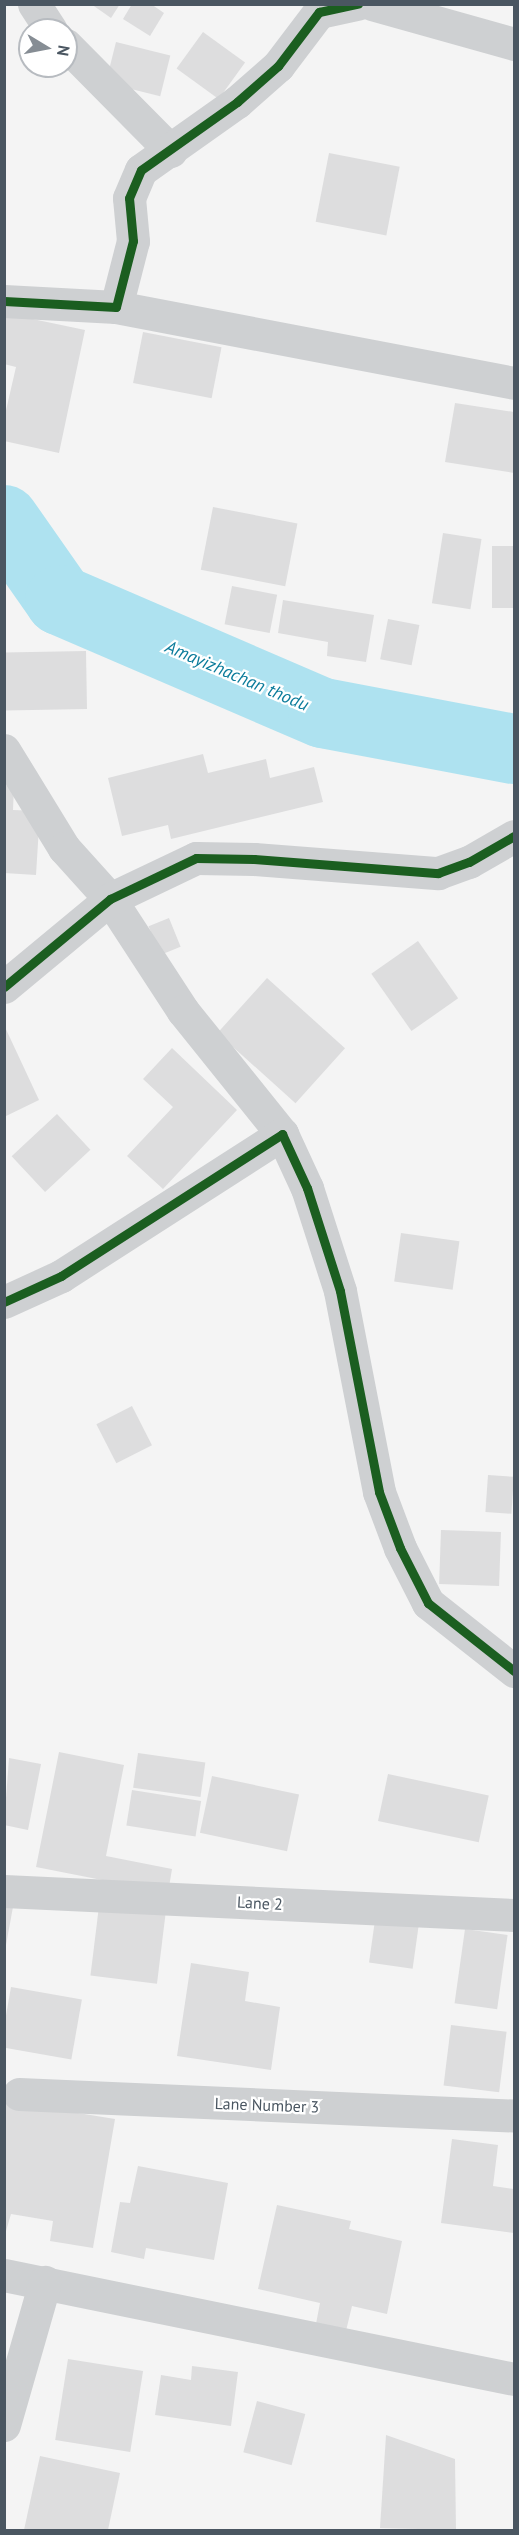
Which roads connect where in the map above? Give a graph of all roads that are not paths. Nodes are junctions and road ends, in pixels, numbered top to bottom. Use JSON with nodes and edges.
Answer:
{"nodes":[{"id":1,"x":34,"y":4,"type":"edge"},
{"id":2,"x":358,"y":4,"type":"edge"},
{"id":3,"x":372,"y":4,"type":"edge"},
{"id":4,"x":43,"y":18,"type":"edge"},
{"id":5,"x":514,"y":44,"type":"edge"},
{"id":6,"x":78,"y":57,"type":"edge"},
{"id":7,"x":171,"y":151,"type":"junction"},
{"id":8,"x":4,"y":301,"type":"edge"},
{"id":9,"x":116,"y":307,"type":"junction"},
{"id":10,"x":514,"y":383,"type":"edge"},
{"id":11,"x":4,"y":750,"type":"edge"},
{"id":12,"x":514,"y":836,"type":"edge"},
{"id":13,"x":110,"y":899,"type":"junction"},
{"id":14,"x":4,"y":987,"type":"edge"},
{"id":15,"x":282,"y":1134,"type":"junction"},
{"id":16,"x":4,"y":1302,"type":"edge"},
{"id":17,"x":514,"y":1671,"type":"edge"},
{"id":18,"x":4,"y":1892,"type":"edge"},
{"id":19,"x":514,"y":1915,"type":"edge"},
{"id":20,"x":19,"y":2094,"type":"dead end"},
{"id":21,"x":514,"y":2116,"type":"edge"},
{"id":22,"x":4,"y":2275,"type":"edge"},
{"id":23,"x":45,"y":2282,"type":"junction"},
{"id":24,"x":514,"y":2379,"type":"edge"},
{"id":25,"x":4,"y":2425,"type":"edge"}],
"edges":[{"from":1,"to":4,"type":"street"},
{"from":2,"to":7,"type":"street"},
{"from":3,"to":5,"type":"street"},
{"from":6,"to":7,"type":"street"},
{"from":7,"to":9,"type":"street"},
{"from":8,"to":9,"type":"street"},
{"from":9,"to":10,"type":"street"},
{"from":11,"to":13,"type":"street"},
{"from":12,"to":13,"type":"street"},
{"from":13,"to":14,"type":"street"},
{"from":13,"to":15,"type":"street"},
{"from":15,"to":16,"type":"street"},
{"from":15,"to":17,"type":"street"},
{"from":18,"to":19,"type":"street","name":"Lane 2"},
{"from":20,"to":21,"type":"street","name":"Lane Number 3"},
{"from":22,"to":23,"type":"street"},
{"from":23,"to":24,"type":"street"},
{"from":23,"to":25,"type":"street"}]}
